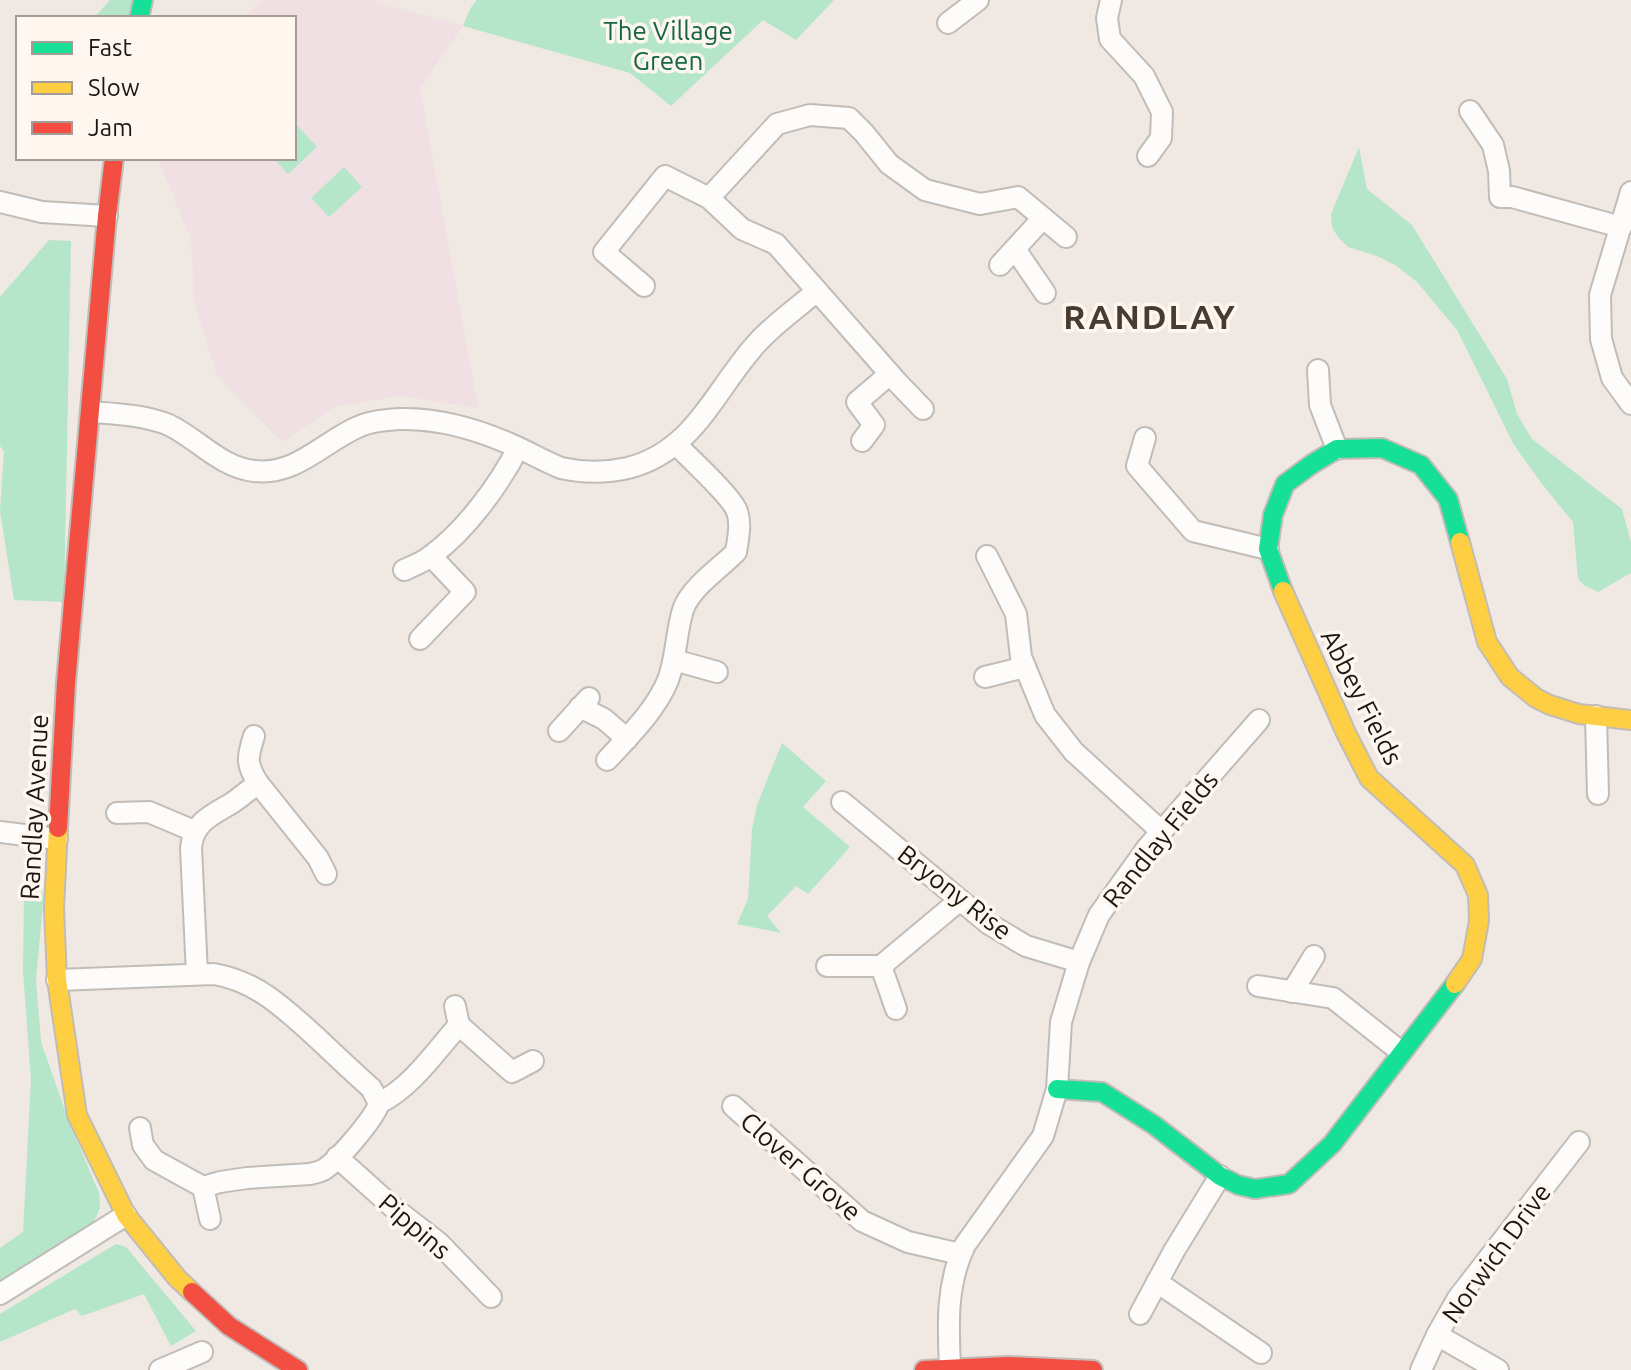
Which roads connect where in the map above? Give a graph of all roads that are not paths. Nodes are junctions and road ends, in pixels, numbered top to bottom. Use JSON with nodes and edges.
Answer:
{"nodes":[{"id":1,"x":978,"y":0,"type":"edge"},
{"id":2,"x":1111,"y":0,"type":"edge"},
{"id":3,"x":948,"y":23,"type":"dead end"},
{"id":4,"x":1470,"y":111,"type":"dead end"},
{"id":5,"x":1148,"y":156,"type":"dead end"},
{"id":6,"x":114,"y":160,"type":"edge"},
{"id":7,"x":1631,"y":192,"type":"edge"},
{"id":8,"x":709,"y":198,"type":"junction"},
{"id":9,"x":0,"y":202,"type":"edge"},
{"id":10,"x":107,"y":216,"type":"junction"},
{"id":11,"x":1043,"y":218,"type":"junction"},
{"id":12,"x":1621,"y":227,"type":"junction"},
{"id":13,"x":1066,"y":237,"type":"dead end"},
{"id":14,"x":1015,"y":249,"type":"junction"},
{"id":15,"x":1000,"y":265,"type":"dead end"},
{"id":16,"x":644,"y":286,"type":"dead end"},
{"id":17,"x":817,"y":291,"type":"junction"},
{"id":18,"x":1045,"y":293,"type":"dead end"},
{"id":19,"x":1318,"y":370,"type":"dead end"},
{"id":20,"x":890,"y":374,"type":"junction"},
{"id":21,"x":1631,"y":404,"type":"edge"},
{"id":22,"x":923,"y":409,"type":"dead end"},
{"id":23,"x":91,"y":412,"type":"junction"},
{"id":24,"x":1145,"y":438,"type":"dead end"},
{"id":25,"x":862,"y":441,"type":"dead end"},
{"id":26,"x":676,"y":444,"type":"junction"},
{"id":27,"x":518,"y":448,"type":"junction"},
{"id":28,"x":1337,"y":449,"type":"junction"},
{"id":29,"x":1268,"y":549,"type":"junction"},
{"id":30,"x":431,"y":556,"type":"junction"},
{"id":31,"x":987,"y":556,"type":"dead end"},
{"id":32,"x":404,"y":570,"type":"dead end"},
{"id":33,"x":420,"y":639,"type":"dead end"},
{"id":34,"x":674,"y":660,"type":"junction"},
{"id":35,"x":1025,"y":667,"type":"junction"},
{"id":36,"x":717,"y":672,"type":"dead end"},
{"id":37,"x":985,"y":677,"type":"dead end"},
{"id":38,"x":1596,"y":716,"type":"junction"},
{"id":39,"x":1259,"y":720,"type":"dead end"},
{"id":40,"x":1631,"y":720,"type":"edge"},
{"id":41,"x":559,"y":731,"type":"dead end"},
{"id":42,"x":254,"y":736,"type":"dead end"},
{"id":43,"x":627,"y":739,"type":"junction"},
{"id":44,"x":607,"y":760,"type":"dead end"},
{"id":45,"x":258,"y":783,"type":"junction"},
{"id":46,"x":1598,"y":794,"type":"dead end"},
{"id":47,"x":842,"y":802,"type":"dead end"},
{"id":48,"x":117,"y":813,"type":"dead end"},
{"id":49,"x":194,"y":831,"type":"junction"},
{"id":50,"x":1161,"y":831,"type":"junction"},
{"id":51,"x":0,"y":832,"type":"edge"},
{"id":52,"x":57,"y":839,"type":"junction"},
{"id":53,"x":326,"y":874,"type":"dead end"},
{"id":54,"x":960,"y":900,"type":"junction"},
{"id":55,"x":1314,"y":956,"type":"dead end"},
{"id":56,"x":1079,"y":962,"type":"junction"},
{"id":57,"x":827,"y":966,"type":"dead end"},
{"id":58,"x":881,"y":966,"type":"junction"},
{"id":59,"x":197,"y":974,"type":"junction"},
{"id":60,"x":57,"y":980,"type":"junction"},
{"id":61,"x":1258,"y":986,"type":"dead end"},
{"id":62,"x":1292,"y":992,"type":"junction"},
{"id":63,"x":896,"y":1009,"type":"dead end"},
{"id":64,"x":1401,"y":1052,"type":"junction"},
{"id":65,"x":533,"y":1061,"type":"dead end"},
{"id":66,"x":1057,"y":1089,"type":"junction"},
{"id":67,"x":379,"y":1103,"type":"junction"},
{"id":68,"x":733,"y":1106,"type":"dead end"},
{"id":69,"x":140,"y":1128,"type":"dead end"},
{"id":70,"x":1579,"y":1142,"type":"dead end"},
{"id":71,"x":337,"y":1157,"type":"junction"},
{"id":72,"x":1220,"y":1176,"type":"junction"},
{"id":73,"x":203,"y":1187,"type":"junction"},
{"id":74,"x":126,"y":1215,"type":"junction"},
{"id":75,"x":210,"y":1219,"type":"dead end"},
{"id":76,"x":960,"y":1254,"type":"junction"},
{"id":77,"x":1157,"y":1282,"type":"junction"},
{"id":78,"x":0,"y":1294,"type":"edge"},
{"id":79,"x":491,"y":1297,"type":"dead end"},
{"id":80,"x":1140,"y":1314,"type":"dead end"},
{"id":81,"x":1437,"y":1335,"type":"junction"},
{"id":82,"x":202,"y":1352,"type":"dead end"},
{"id":83,"x":1261,"y":1353,"type":"dead end"},
{"id":84,"x":950,"y":1367,"type":"junction"},
{"id":85,"x":160,"y":1370,"type":"edge"},
{"id":86,"x":298,"y":1370,"type":"edge"},
{"id":87,"x":924,"y":1370,"type":"edge"},
{"id":88,"x":1093,"y":1370,"type":"edge"},
{"id":89,"x":1421,"y":1370,"type":"edge"},
{"id":90,"x":1498,"y":1370,"type":"edge"}],
"edges":[{"from":1,"to":3,"type":"street"},
{"from":2,"to":5,"type":"street"},
{"from":4,"to":12,"type":"street"},
{"from":6,"to":10,"type":"street","name":"Randlay Avenue"},
{"from":7,"to":12,"type":"street"},
{"from":8,"to":11,"type":"street"},
{"from":8,"to":16,"type":"street"},
{"from":8,"to":17,"type":"street"},
{"from":9,"to":10,"type":"street"},
{"from":10,"to":23,"type":"street","name":"Randlay Avenue"},
{"from":11,"to":13,"type":"street"},
{"from":11,"to":14,"type":"street"},
{"from":12,"to":21,"type":"street"},
{"from":14,"to":15,"type":"street"},
{"from":14,"to":18,"type":"street"},
{"from":17,"to":20,"type":"street"},
{"from":17,"to":26,"type":"street"},
{"from":19,"to":28,"type":"street"},
{"from":20,"to":22,"type":"street"},
{"from":20,"to":25,"type":"street"},
{"from":23,"to":27,"type":"street"},
{"from":23,"to":52,"type":"street","name":"Randlay Avenue"},
{"from":24,"to":29,"type":"street"},
{"from":26,"to":27,"type":"street"},
{"from":26,"to":34,"type":"street"},
{"from":27,"to":30,"type":"street"},
{"from":28,"to":29,"type":"street"},
{"from":28,"to":38,"type":"street"},
{"from":29,"to":64,"type":"street","name":"Abbey Fields"},
{"from":30,"to":32,"type":"street"},
{"from":30,"to":33,"type":"street"},
{"from":31,"to":35,"type":"street"},
{"from":34,"to":36,"type":"street"},
{"from":34,"to":43,"type":"street"},
{"from":35,"to":37,"type":"street"},
{"from":35,"to":50,"type":"street"},
{"from":38,"to":40,"type":"street"},
{"from":38,"to":46,"type":"street"},
{"from":39,"to":50,"type":"street","name":"Randlay Fields"},
{"from":41,"to":43,"type":"street"},
{"from":42,"to":45,"type":"street"},
{"from":43,"to":44,"type":"street"},
{"from":45,"to":49,"type":"street"},
{"from":45,"to":53,"type":"street"},
{"from":47,"to":54,"type":"street","name":"Bryony Rise"},
{"from":48,"to":49,"type":"street"},
{"from":49,"to":59,"type":"street"},
{"from":50,"to":56,"type":"street","name":"Randlay Fields"},
{"from":51,"to":52,"type":"street"},
{"from":52,"to":60,"type":"street","name":"Randlay Avenue"},
{"from":54,"to":56,"type":"street","name":"Bryony Rise"},
{"from":54,"to":58,"type":"street"},
{"from":55,"to":62,"type":"street"},
{"from":56,"to":66,"type":"street","name":"Randlay Fields"},
{"from":57,"to":58,"type":"street"},
{"from":58,"to":63,"type":"street"},
{"from":59,"to":60,"type":"street"},
{"from":59,"to":67,"type":"street"},
{"from":60,"to":74,"type":"street","name":"Randlay Avenue"},
{"from":61,"to":62,"type":"street"},
{"from":62,"to":64,"type":"street"},
{"from":64,"to":72,"type":"street","name":"Abbey Fields"},
{"from":65,"to":67,"type":"street"},
{"from":66,"to":72,"type":"street","name":"Abbey Fields"},
{"from":66,"to":76,"type":"street","name":"Randlay Fields"},
{"from":67,"to":71,"type":"street"},
{"from":68,"to":76,"type":"street","name":"Clover Grove"},
{"from":69,"to":73,"type":"street"},
{"from":70,"to":81,"type":"street","name":"Norwich Drive"},
{"from":71,"to":73,"type":"street"},
{"from":71,"to":79,"type":"street","name":"Pippins"},
{"from":72,"to":77,"type":"street"},
{"from":73,"to":75,"type":"street"},
{"from":74,"to":78,"type":"street"},
{"from":74,"to":86,"type":"street","name":"Randlay Avenue"},
{"from":76,"to":84,"type":"street","name":"Randlay Fields"},
{"from":77,"to":80,"type":"street"},
{"from":77,"to":83,"type":"street"},
{"from":81,"to":89,"type":"street","name":"Norwich Drive"},
{"from":81,"to":90,"type":"street"},
{"from":82,"to":85,"type":"street"},
{"from":84,"to":87,"type":"street"},
{"from":84,"to":88,"type":"street"}]}
